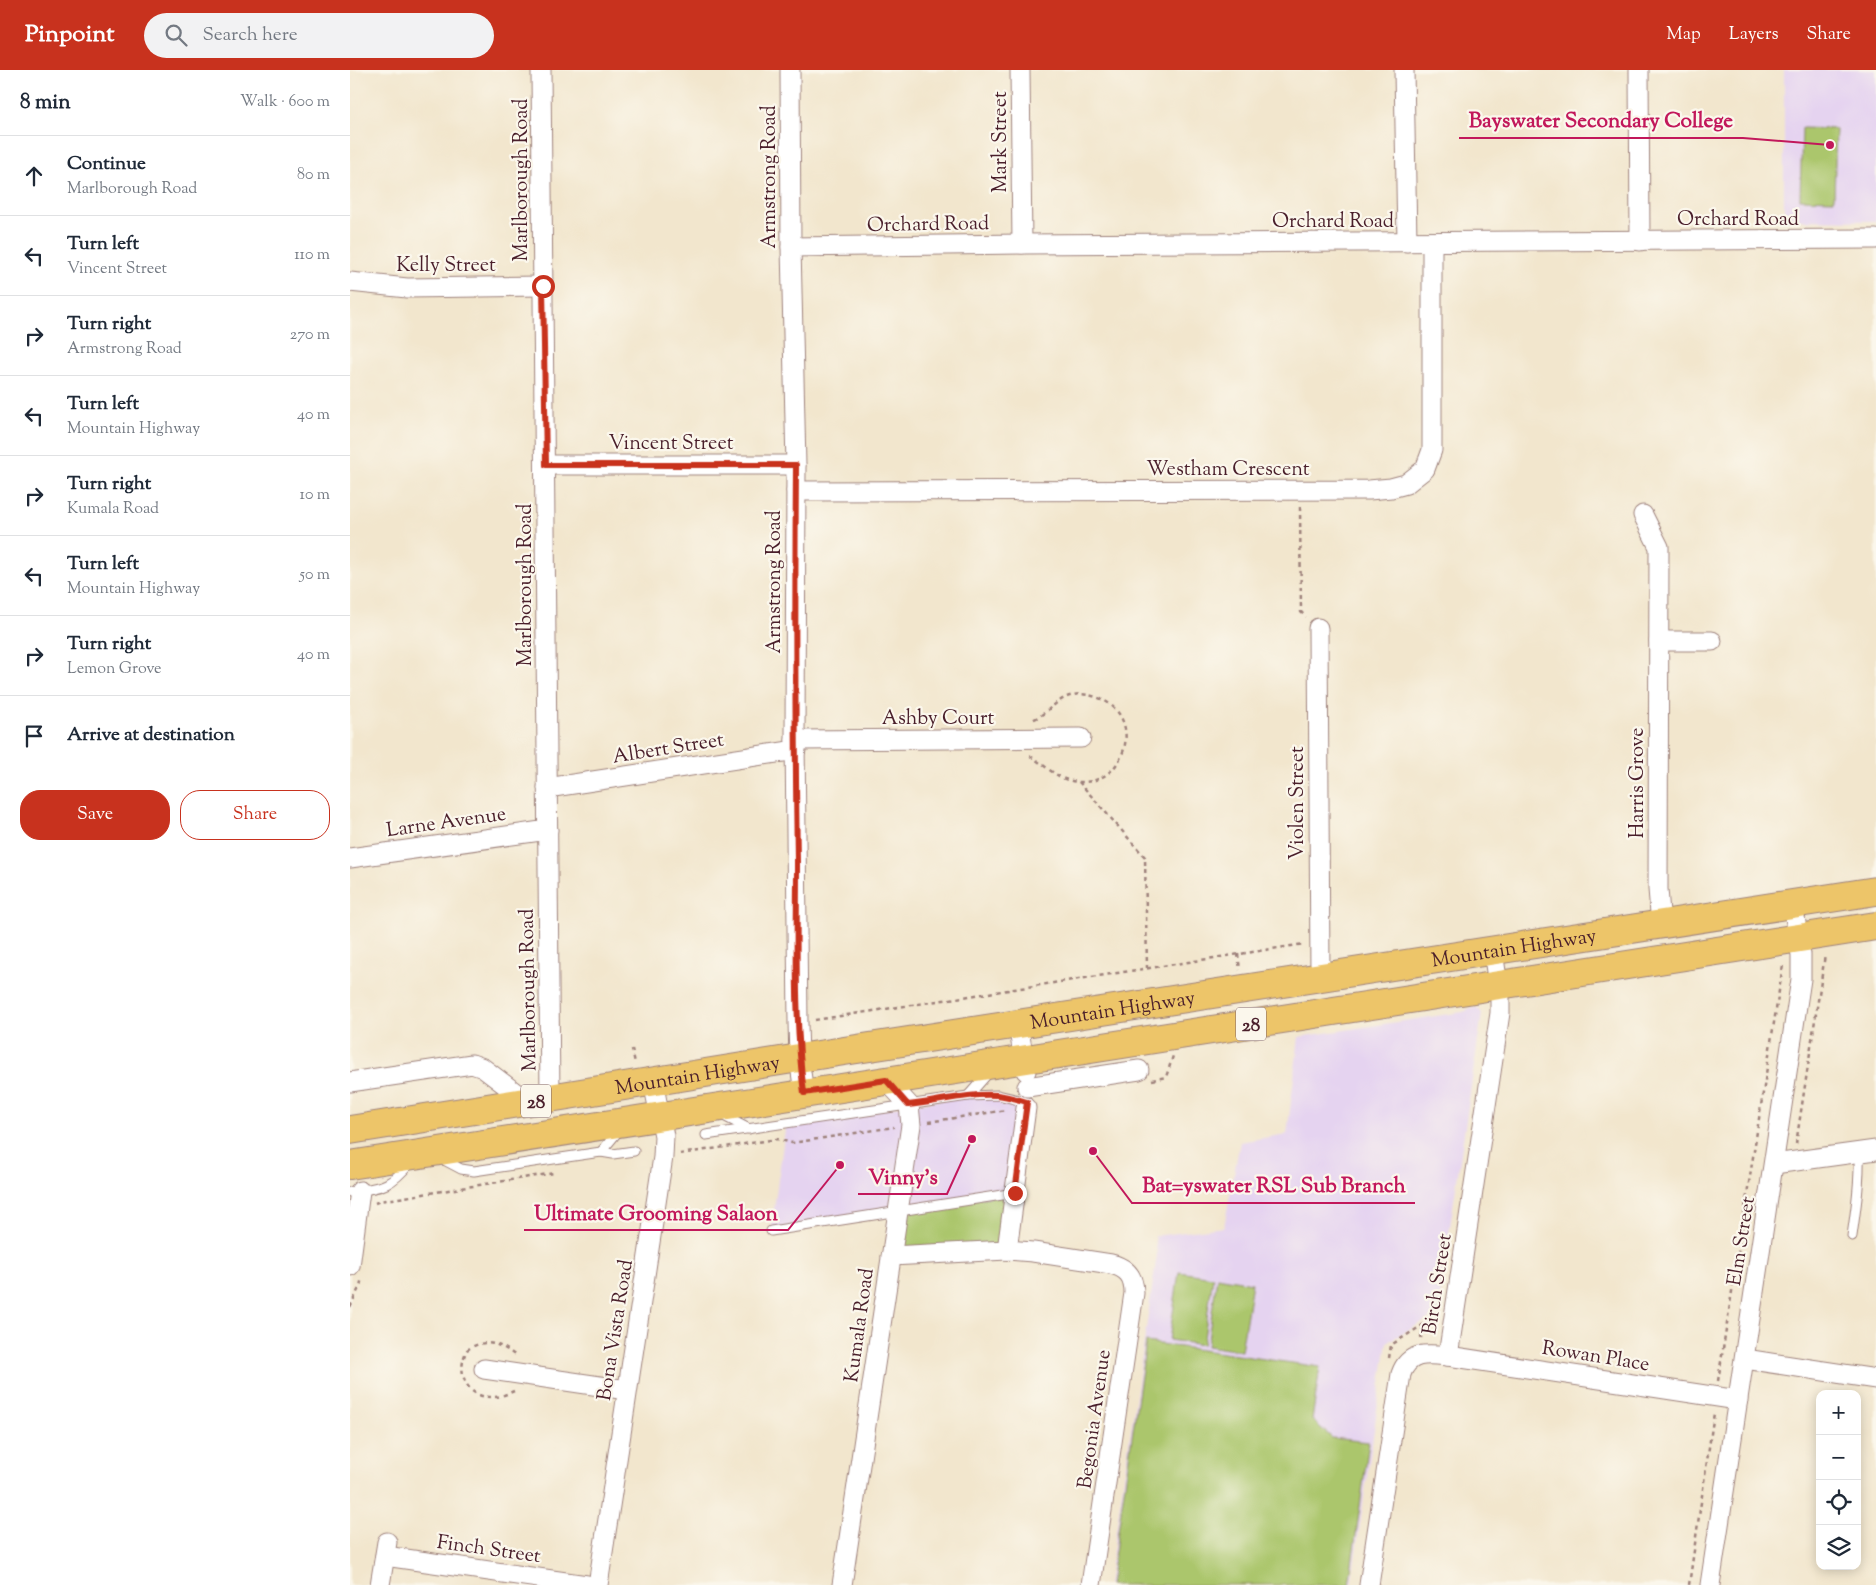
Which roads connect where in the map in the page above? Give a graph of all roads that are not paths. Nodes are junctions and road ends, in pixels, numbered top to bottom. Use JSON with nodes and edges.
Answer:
{"nodes":[{"id":1,"x":541,"y":70,"type":"edge"},
{"id":2,"x":790,"y":70,"type":"edge"},
{"id":3,"x":1020,"y":70,"type":"edge"},
{"id":4,"x":1404,"y":70,"type":"edge"},
{"id":5,"x":1639,"y":70,"type":"edge"},
{"id":6,"x":1876,"y":239,"type":"edge"},
{"id":7,"x":1640,"y":241,"type":"junction"},
{"id":8,"x":1407,"y":242,"type":"junction"},
{"id":9,"x":1432,"y":242,"type":"junction"},
{"id":10,"x":1022,"y":244,"type":"junction"},
{"id":11,"x":791,"y":247,"type":"junction"},
{"id":12,"x":350,"y":282,"type":"edge"},
{"id":13,"x":543,"y":286,"type":"junction"},
{"id":14,"x":546,"y":465,"type":"junction"},
{"id":15,"x":796,"y":465,"type":"junction"},
{"id":16,"x":796,"y":491,"type":"junction"},
{"id":17,"x":1643,"y":515,"type":"dead end"},
{"id":18,"x":1318,"y":628,"type":"road end"},
{"id":19,"x":1659,"y":641,"type":"junction"},
{"id":20,"x":1712,"y":641,"type":"dead end"},
{"id":21,"x":1081,"y":738,"type":"dead end"},
{"id":22,"x":795,"y":745,"type":"junction"},
{"id":23,"x":547,"y":788,"type":"junction"},
{"id":24,"x":548,"y":830,"type":"junction"},
{"id":25,"x":350,"y":858,"type":"edge"},
{"id":26,"x":1876,"y":891,"type":"edge"},
{"id":27,"x":1793,"y":904,"type":"junction"},
{"id":28,"x":1661,"y":926,"type":"junction"},
{"id":29,"x":1876,"y":926,"type":"edge"},
{"id":30,"x":1791,"y":948,"type":"junction"},
{"id":31,"x":1493,"y":951,"type":"junction"},
{"id":32,"x":1320,"y":977,"type":"junction"},
{"id":33,"x":1498,"y":985,"type":"junction"},
{"id":34,"x":1018,"y":1025,"type":"junction"},
{"id":35,"x":799,"y":1058,"type":"junction"},
{"id":36,"x":1024,"y":1059,"type":"junction"},
{"id":37,"x":997,"y":1063,"type":"junction"},
{"id":38,"x":1145,"y":1075,"type":"road end"},
{"id":39,"x":886,"y":1080,"type":"junction"},
{"id":40,"x":350,"y":1082,"type":"edge"},
{"id":41,"x":653,"y":1082,"type":"junction"},
{"id":42,"x":804,"y":1093,"type":"junction"},
{"id":43,"x":968,"y":1096,"type":"junction"},
{"id":44,"x":540,"y":1101,"type":"junction"},
{"id":45,"x":1023,"y":1102,"type":"junction"},
{"id":46,"x":908,"y":1105,"type":"junction"},
{"id":47,"x":710,"y":1108,"type":"junction"},
{"id":48,"x":660,"y":1116,"type":"junction"},
{"id":49,"x":626,"y":1122,"type":"junction"},
{"id":50,"x":749,"y":1129,"type":"junction"},
{"id":51,"x":350,"y":1130,"type":"edge"},
{"id":52,"x":706,"y":1136,"type":"dead end"},
{"id":53,"x":634,"y":1151,"type":"dead end"},
{"id":54,"x":601,"y":1152,"type":"junction"},
{"id":55,"x":1867,"y":1152,"type":"edge"},
{"id":56,"x":424,"y":1153,"type":"junction"},
{"id":57,"x":1774,"y":1164,"type":"junction"},
{"id":58,"x":350,"y":1165,"type":"edge"},
{"id":59,"x":355,"y":1192,"type":"edge"},
{"id":60,"x":1015,"y":1193,"type":"junction"},
{"id":61,"x":898,"y":1212,"type":"junction"},
{"id":62,"x":770,"y":1231,"type":"dead end"},
{"id":63,"x":1852,"y":1236,"type":"dead end"},
{"id":64,"x":1007,"y":1250,"type":"junction"},
{"id":65,"x":891,"y":1256,"type":"junction"},
{"id":66,"x":350,"y":1266,"type":"edge"},
{"id":67,"x":1448,"y":1356,"type":"junction"},
{"id":68,"x":1745,"y":1359,"type":"junction"},
{"id":69,"x":484,"y":1369,"type":"dead end"},
{"id":70,"x":1876,"y":1379,"type":"edge"},
{"id":71,"x":627,"y":1390,"type":"junction"},
{"id":72,"x":1738,"y":1400,"type":"junction"},
{"id":73,"x":380,"y":1585,"type":"edge"},
{"id":74,"x":587,"y":1585,"type":"edge"},
{"id":75,"x":598,"y":1585,"type":"edge"},
{"id":76,"x":842,"y":1585,"type":"edge"},
{"id":77,"x":1091,"y":1585,"type":"edge"},
{"id":78,"x":1369,"y":1585,"type":"edge"},
{"id":79,"x":1710,"y":1585,"type":"edge"}],
"edges":[{"from":1,"to":13,"type":"street","name":"Marlborough Road"},
{"from":2,"to":11,"type":"street","name":"Armstrong Road"},
{"from":3,"to":10,"type":"street","name":"Mark Street"},
{"from":4,"to":8,"type":"street"},
{"from":5,"to":7,"type":"street"},
{"from":6,"to":7,"type":"street","name":"Orchard Road"},
{"from":7,"to":9,"type":"street","name":"Orchard Road"},
{"from":8,"to":9,"type":"street","name":"Orchard Road"},
{"from":8,"to":10,"type":"street","name":"Orchard Road"},
{"from":9,"to":16,"type":"street","name":"Westham Crescent"},
{"from":10,"to":11,"type":"street","name":"Orchard Road"},
{"from":11,"to":15,"type":"street","name":"Armstrong Road"},
{"from":12,"to":13,"type":"street","name":"Kelly Street"},
{"from":13,"to":14,"type":"street","name":"Marlborough Road"},
{"from":14,"to":15,"type":"street","name":"Vincent Street"},
{"from":14,"to":23,"type":"street","name":"Marlborough Road"},
{"from":15,"to":16,"type":"street","name":"Armstrong Road"},
{"from":16,"to":22,"type":"street","name":"Armstrong Road"},
{"from":17,"to":19,"type":"street","name":"Harris Grove"},
{"from":18,"to":32,"type":"street","name":"Violen Street"},
{"from":19,"to":20,"type":"street"},
{"from":19,"to":28,"type":"street","name":"Harris Grove"},
{"from":21,"to":22,"type":"street","name":"Ashby Court"},
{"from":22,"to":23,"type":"street","name":"Albert Street"},
{"from":22,"to":35,"type":"street","name":"Armstrong Road"},
{"from":23,"to":24,"type":"street","name":"Marlborough Road"},
{"from":24,"to":25,"type":"street","name":"Larne Avenue"},
{"from":24,"to":44,"type":"street","name":"Marlborough Road"},
{"from":26,"to":27,"type":"main road","name":"Mountain Highway","number":"28"},
{"from":27,"to":28,"type":"main road","name":"Mountain Highway","number":"28"},
{"from":27,"to":30,"type":"street","name":"Elm Street"},
{"from":28,"to":31,"type":"main road","name":"Mountain Highway","number":"28"},
{"from":29,"to":30,"type":"main road","name":"Mountain Highway","number":"28"},
{"from":30,"to":33,"type":"main road","name":"Mountain Highway","number":"28"},
{"from":30,"to":57,"type":"street","name":"Elm Street"},
{"from":31,"to":32,"type":"main road","name":"Mountain Highway","number":"28"},
{"from":31,"to":33,"type":"street","name":"Birch Street"},
{"from":32,"to":34,"type":"main road","name":"Mountain Highway","number":"28"},
{"from":33,"to":36,"type":"main road","name":"Mountain Highway","number":"28"},
{"from":33,"to":67,"type":"street","name":"Birch Street"},
{"from":34,"to":35,"type":"main road","name":"Mountain Highway","number":"28"},
{"from":34,"to":36,"type":"street"},
{"from":35,"to":41,"type":"main road","name":"Mountain Highway","number":"28"},
{"from":35,"to":42,"type":"street","name":"Armstrong Road"},
{"from":36,"to":37,"type":"main road","name":"Mountain Highway","number":"28"},
{"from":36,"to":45,"type":"street"},
{"from":37,"to":39,"type":"main road","name":"Mountain Highway","number":"28"},
{"from":37,"to":43,"type":"lane"},
{"from":38,"to":45,"type":"street"},
{"from":39,"to":42,"type":"main road","name":"Mountain Highway","number":"28"},
{"from":39,"to":46,"type":"street"},
{"from":40,"to":44,"type":"street"},
{"from":41,"to":44,"type":"main road","name":"Mountain Highway","number":"28"},
{"from":41,"to":48,"type":"street","name":"Bona Vista Road"},
{"from":42,"to":47,"type":"main road","name":"Mountain Highway","number":"28"},
{"from":43,"to":45,"type":"lane"},
{"from":43,"to":46,"type":"lane"},
{"from":44,"to":51,"type":"main road","name":"Mountain Highway","number":"28"},
{"from":45,"to":60,"type":"street"},
{"from":46,"to":50,"type":"lane"},
{"from":46,"to":61,"type":"street","name":"Kumala Road"},
{"from":47,"to":48,"type":"main road","name":"Mountain Highway","number":"28"},
{"from":47,"to":50,"type":"lane"},
{"from":48,"to":49,"type":"main road","name":"Mountain Highway","number":"28"},
{"from":48,"to":71,"type":"street","name":"Bona Vista Road"},
{"from":49,"to":54,"type":"lane"},
{"from":49,"to":56,"type":"main road","name":"Mountain Highway","number":"28"},
{"from":50,"to":52,"type":"lane"},
{"from":53,"to":54,"type":"lane"},
{"from":54,"to":56,"type":"lane"},
{"from":55,"to":57,"type":"street"},
{"from":55,"to":63,"type":"lane"},
{"from":56,"to":58,"type":"main road","name":"Mountain Highway","number":"28"},
{"from":56,"to":59,"type":"lane"},
{"from":57,"to":68,"type":"street","name":"Elm Street"},
{"from":59,"to":66,"type":"street"},
{"from":60,"to":61,"type":"lane"},
{"from":60,"to":64,"type":"street"},
{"from":61,"to":62,"type":"lane"},
{"from":61,"to":65,"type":"street","name":"Kumala Road"},
{"from":64,"to":65,"type":"street"},
{"from":64,"to":77,"type":"street","name":"Begonia Avenue"},
{"from":65,"to":76,"type":"street","name":"Kumala Road"},
{"from":67,"to":72,"type":"street","name":"Rowan Place"},
{"from":67,"to":78,"type":"street","name":"Birch Street"},
{"from":68,"to":70,"type":"street"},
{"from":68,"to":72,"type":"street","name":"Elm Street"},
{"from":69,"to":71,"type":"street"},
{"from":71,"to":75,"type":"street","name":"Bona Vista Road"},
{"from":72,"to":79,"type":"street","name":"Elm Street"},
{"from":73,"to":74,"type":"street","name":"Finch Street"}]}
